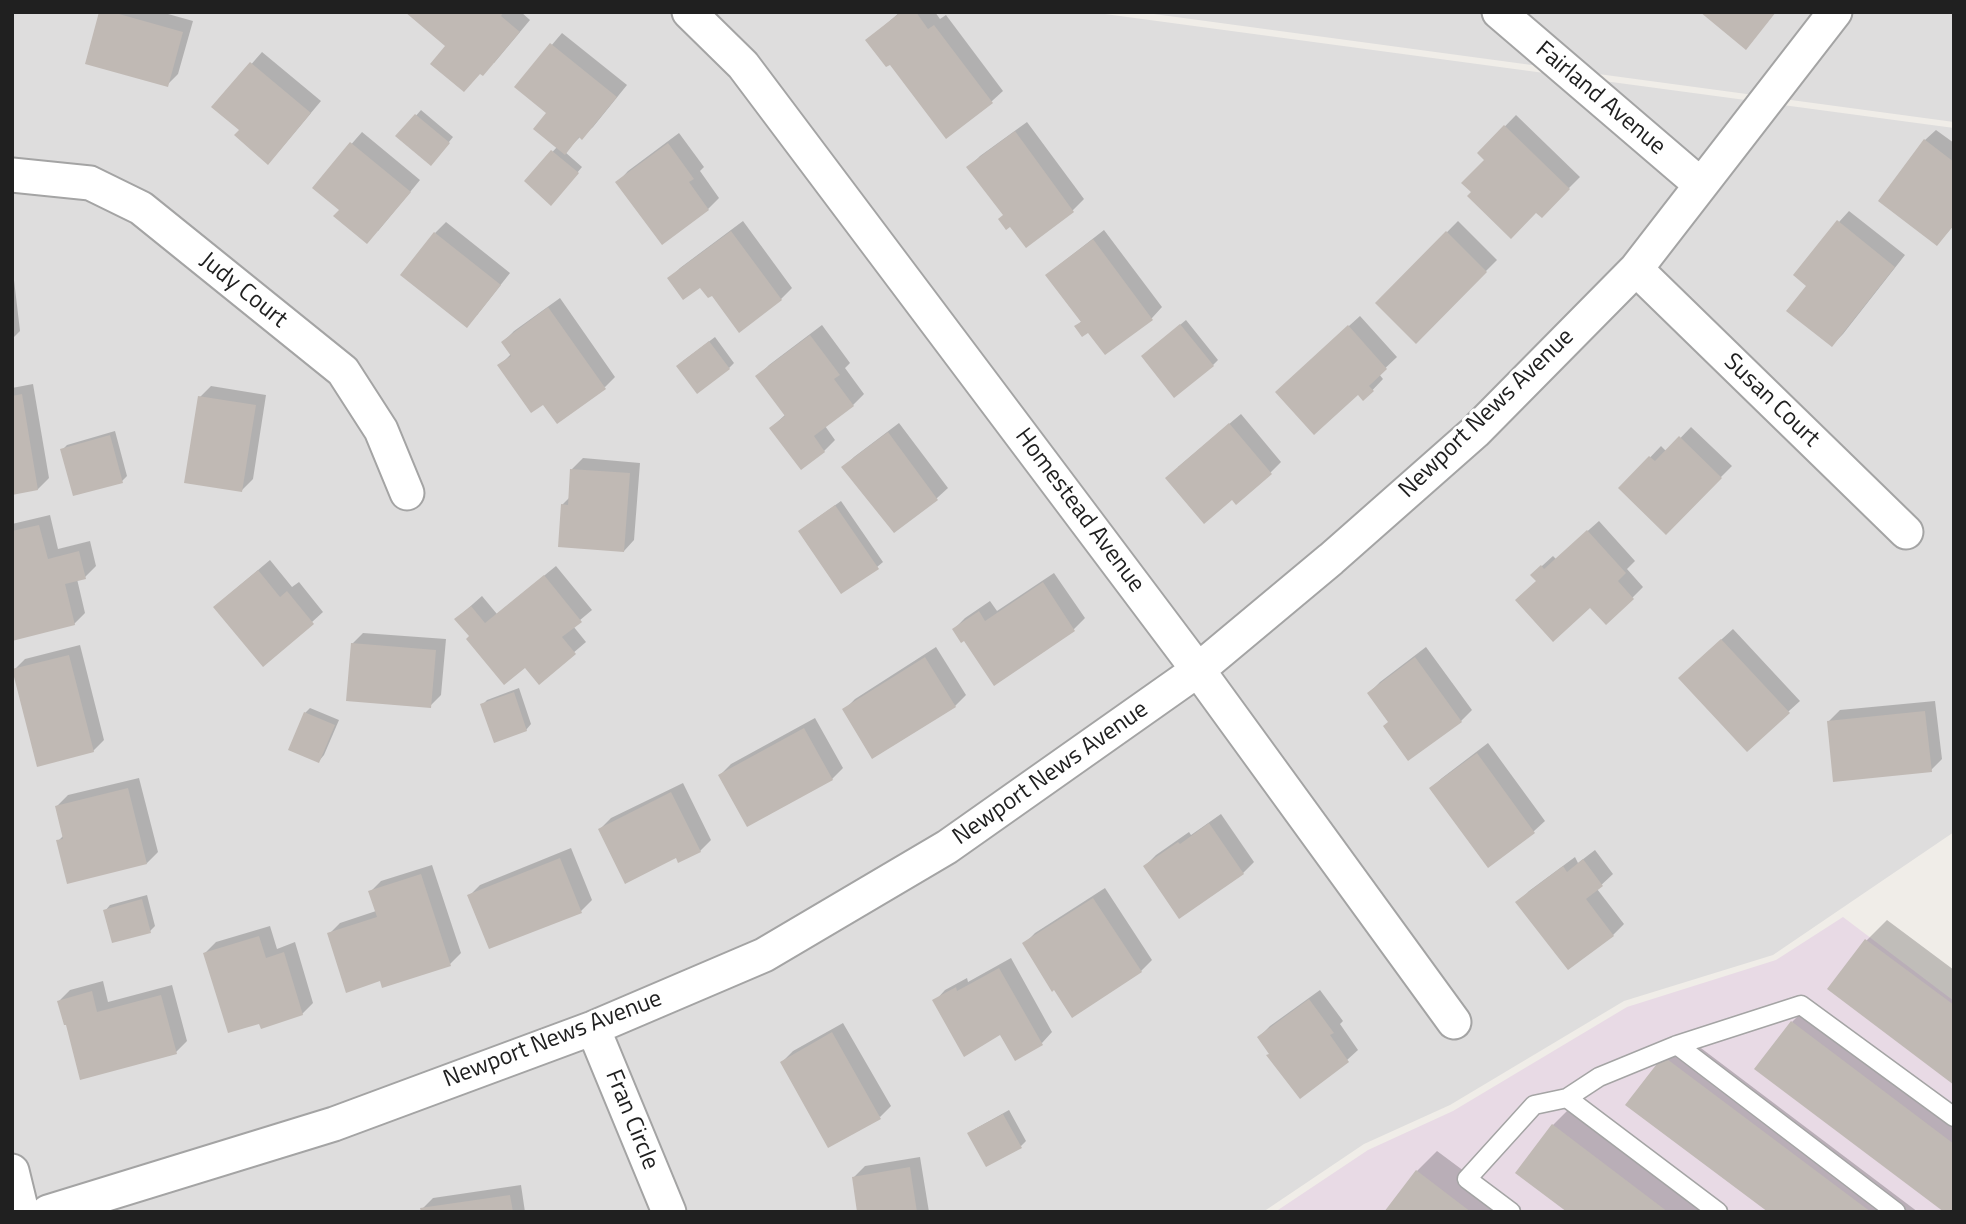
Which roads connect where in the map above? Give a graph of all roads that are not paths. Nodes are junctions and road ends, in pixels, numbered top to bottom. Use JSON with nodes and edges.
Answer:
{"nodes":[{"id":1,"x":689,"y":12,"type":"edge"},
{"id":2,"x":1499,"y":12,"type":"edge"},
{"id":3,"x":1836,"y":12,"type":"edge"},
{"id":4,"x":12,"y":174,"type":"edge"},
{"id":5,"x":1701,"y":185,"type":"junction"},
{"id":6,"x":1636,"y":269,"type":"junction"},
{"id":7,"x":407,"y":493,"type":"dead end"},
{"id":8,"x":1906,"y":532,"type":"dead end"},
{"id":9,"x":1198,"y":670,"type":"junction"},
{"id":10,"x":1454,"y":1022,"type":"dead end"},
{"id":11,"x":593,"y":1028,"type":"junction"},
{"id":12,"x":1677,"y":1045,"type":"junction"},
{"id":13,"x":1567,"y":1098,"type":"junction"},
{"id":14,"x":1954,"y":1117,"type":"edge"},
{"id":15,"x":12,"y":1171,"type":"edge"},
{"id":16,"x":22,"y":1212,"type":"edge"},
{"id":17,"x":48,"y":1212,"type":"edge"},
{"id":18,"x":669,"y":1212,"type":"edge"},
{"id":19,"x":1511,"y":1212,"type":"edge"},
{"id":20,"x":1718,"y":1212,"type":"edge"},
{"id":21,"x":1896,"y":1212,"type":"edge"}],
"edges":[{"from":1,"to":9,"type":"street","name":"Homestead Avenue"},
{"from":2,"to":5,"type":"street","name":"Fairland Avenue"},
{"from":3,"to":5,"type":"street","name":"Newport News Avenue"},
{"from":4,"to":7,"type":"street","name":"Judy Court"},
{"from":5,"to":6,"type":"street","name":"Newport News Avenue"},
{"from":6,"to":8,"type":"street","name":"Susan Court"},
{"from":6,"to":9,"type":"street","name":"Newport News Avenue"},
{"from":9,"to":10,"type":"street","name":"Homestead Avenue"},
{"from":9,"to":11,"type":"street","name":"Newport News Avenue"},
{"from":11,"to":17,"type":"street","name":"Newport News Avenue"},
{"from":11,"to":18,"type":"street","name":"Fran Circle"},
{"from":12,"to":13,"type":"lane"},
{"from":12,"to":14,"type":"lane"},
{"from":12,"to":21,"type":"lane"},
{"from":13,"to":19,"type":"lane"},
{"from":13,"to":20,"type":"lane"},
{"from":15,"to":16,"type":"street"}]}
